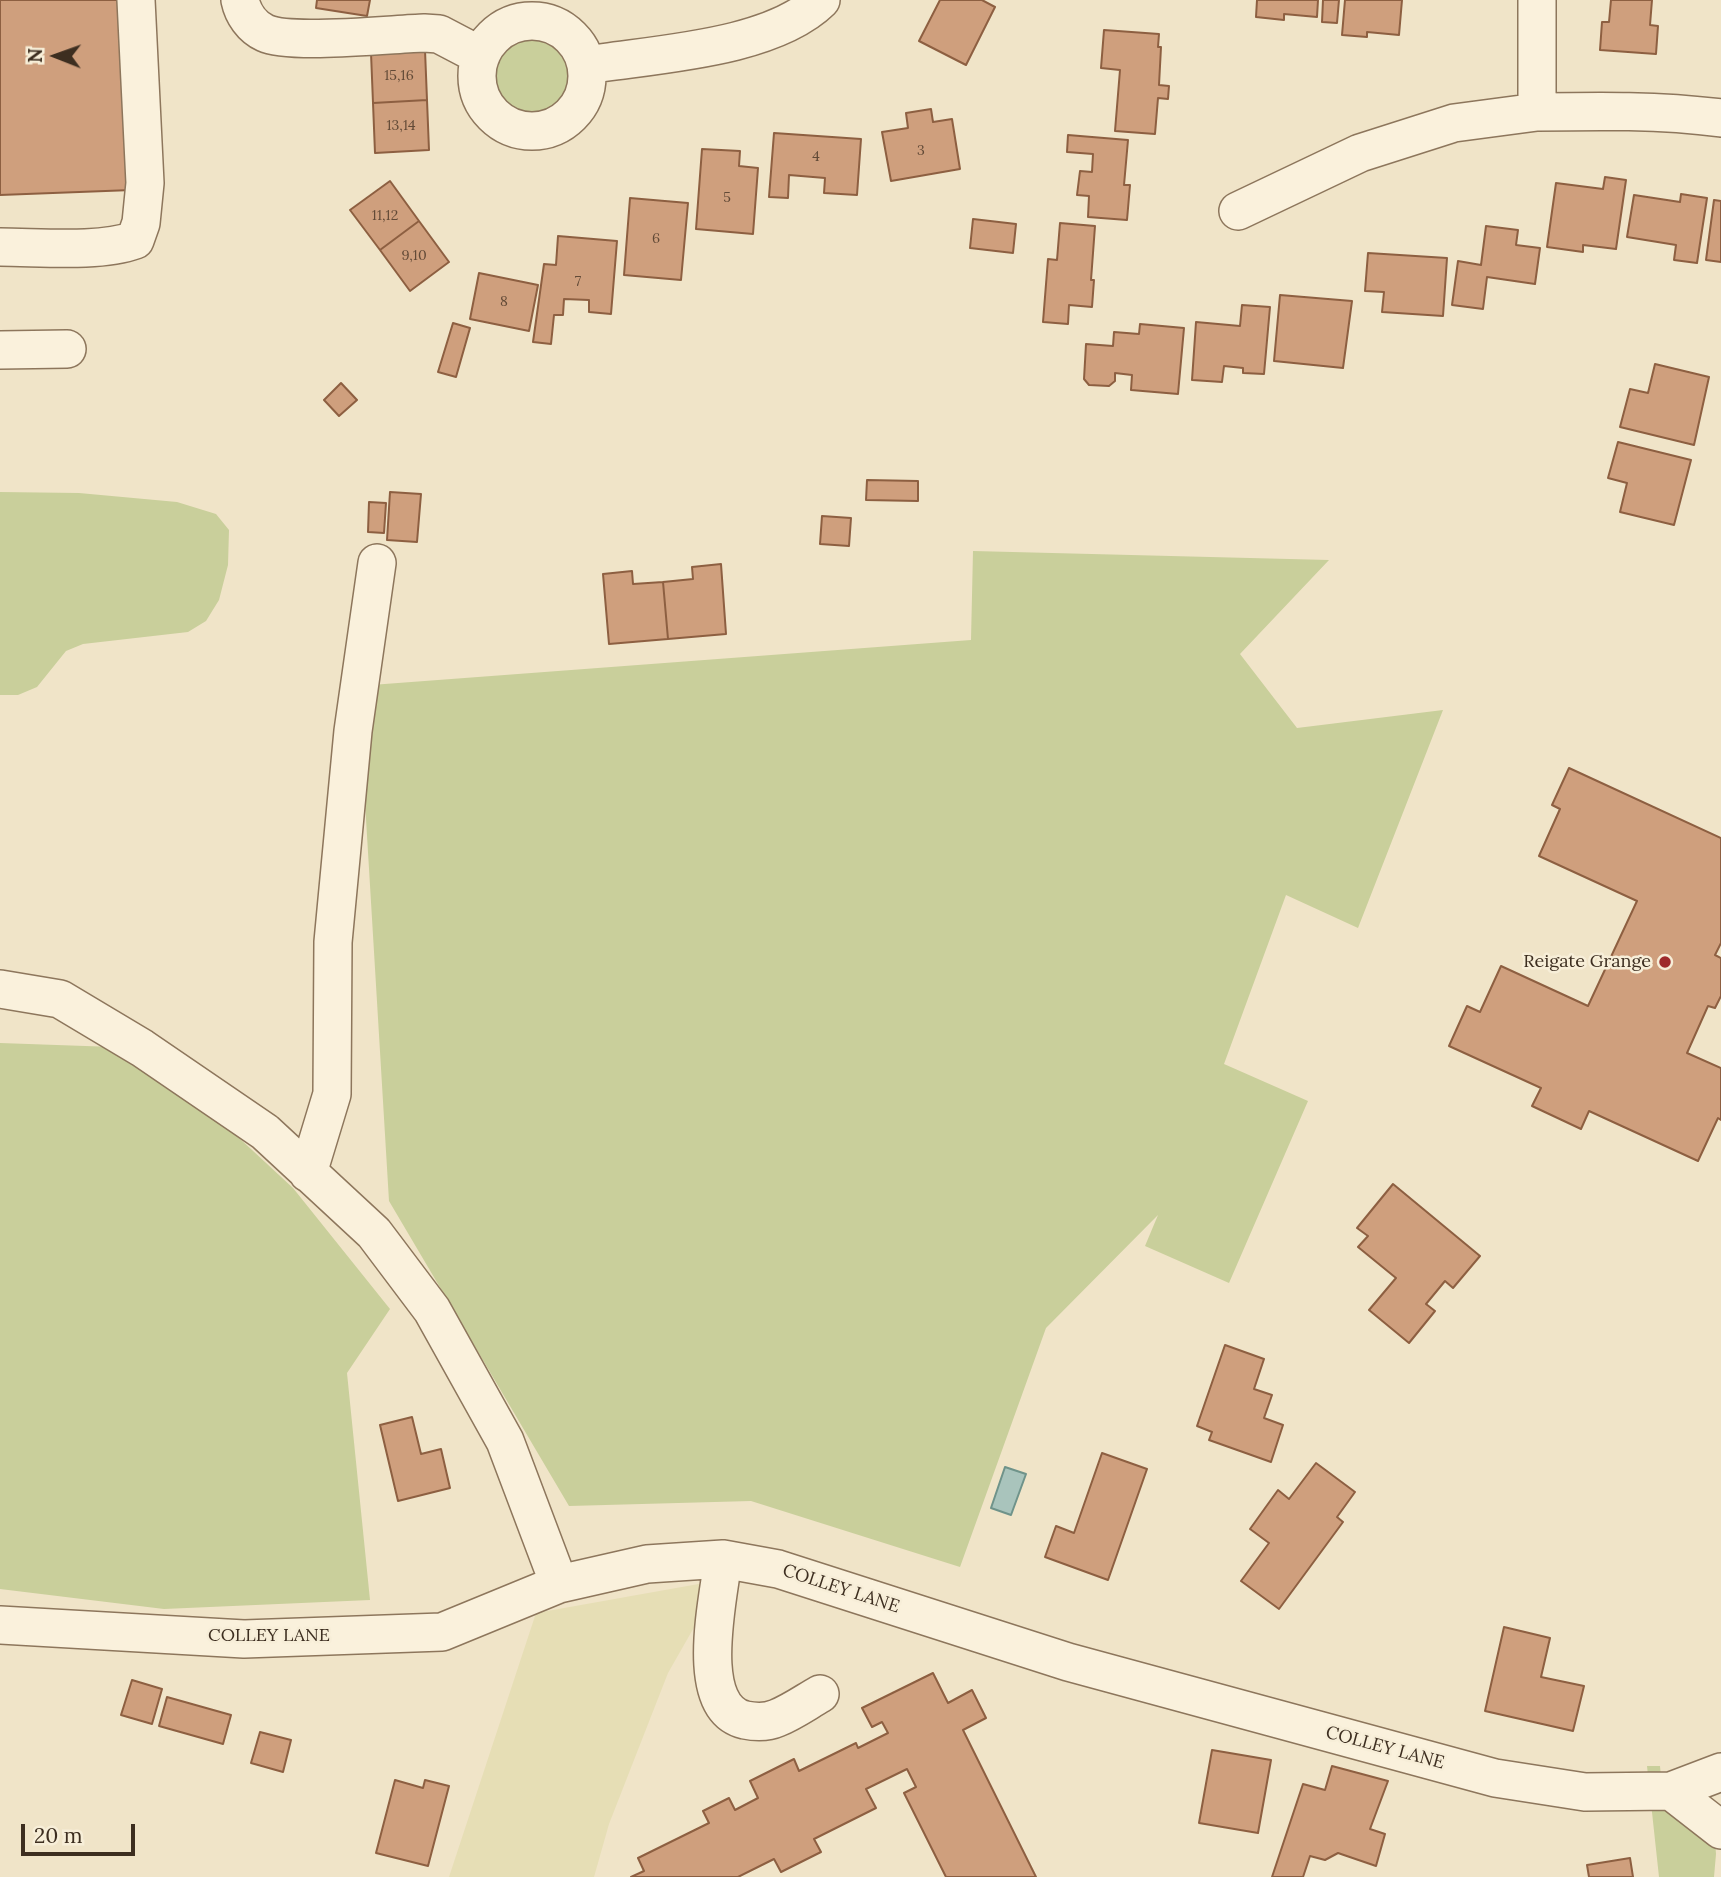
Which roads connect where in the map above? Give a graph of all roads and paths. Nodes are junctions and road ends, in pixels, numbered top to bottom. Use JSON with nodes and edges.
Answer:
{"nodes":[{"id":1,"x":136,"y":0,"type":"edge"},
{"id":2,"x":240,"y":0,"type":"edge"},
{"id":3,"x":821,"y":0,"type":"edge"},
{"id":4,"x":1537,"y":0,"type":"edge"},
{"id":5,"x":481,"y":56,"type":"junction"},
{"id":6,"x":587,"y":65,"type":"junction"},
{"id":7,"x":1537,"y":112,"type":"junction"},
{"id":8,"x":1721,"y":118,"type":"edge"},
{"id":9,"x":1238,"y":211,"type":"dead end"},
{"id":10,"x":0,"y":247,"type":"edge"},
{"id":11,"x":66,"y":349,"type":"dead end"},
{"id":12,"x":0,"y":350,"type":"edge"},
{"id":13,"x":377,"y":563,"type":"dead end"},
{"id":14,"x":0,"y":989,"type":"edge"},
{"id":15,"x":309,"y":1173,"type":"junction"},
{"id":16,"x":723,"y":1559,"type":"junction"},
{"id":17,"x":559,"y":1584,"type":"junction"},
{"id":18,"x":0,"y":1625,"type":"edge"},
{"id":19,"x":820,"y":1694,"type":"dead end"},
{"id":20,"x":1721,"y":1772,"type":"edge"},
{"id":21,"x":1671,"y":1791,"type":"junction"},
{"id":22,"x":1721,"y":1830,"type":"edge"}],
"edges":[{"from":1,"to":10,"type":"street"},
{"from":2,"to":5,"type":"street"},
{"from":3,"to":6,"type":"street"},
{"from":4,"to":7,"type":"street"},
{"from":5,"to":6,"type":"street"},
{"from":5,"to":6,"type":"street"},
{"from":7,"to":8,"type":"street"},
{"from":7,"to":9,"type":"street"},
{"from":11,"to":12,"type":"street"},
{"from":13,"to":15,"type":"street"},
{"from":14,"to":15,"type":"street"},
{"from":15,"to":17,"type":"street"},
{"from":16,"to":17,"type":"street","name":"COLLEY LANE"},
{"from":16,"to":19,"type":"street"},
{"from":16,"to":21,"type":"street","name":"COLLEY LANE"},
{"from":17,"to":18,"type":"street","name":"COLLEY LANE"},
{"from":20,"to":21,"type":"street","name":"COLLEY LANE"},
{"from":21,"to":22,"type":"street"}]}
